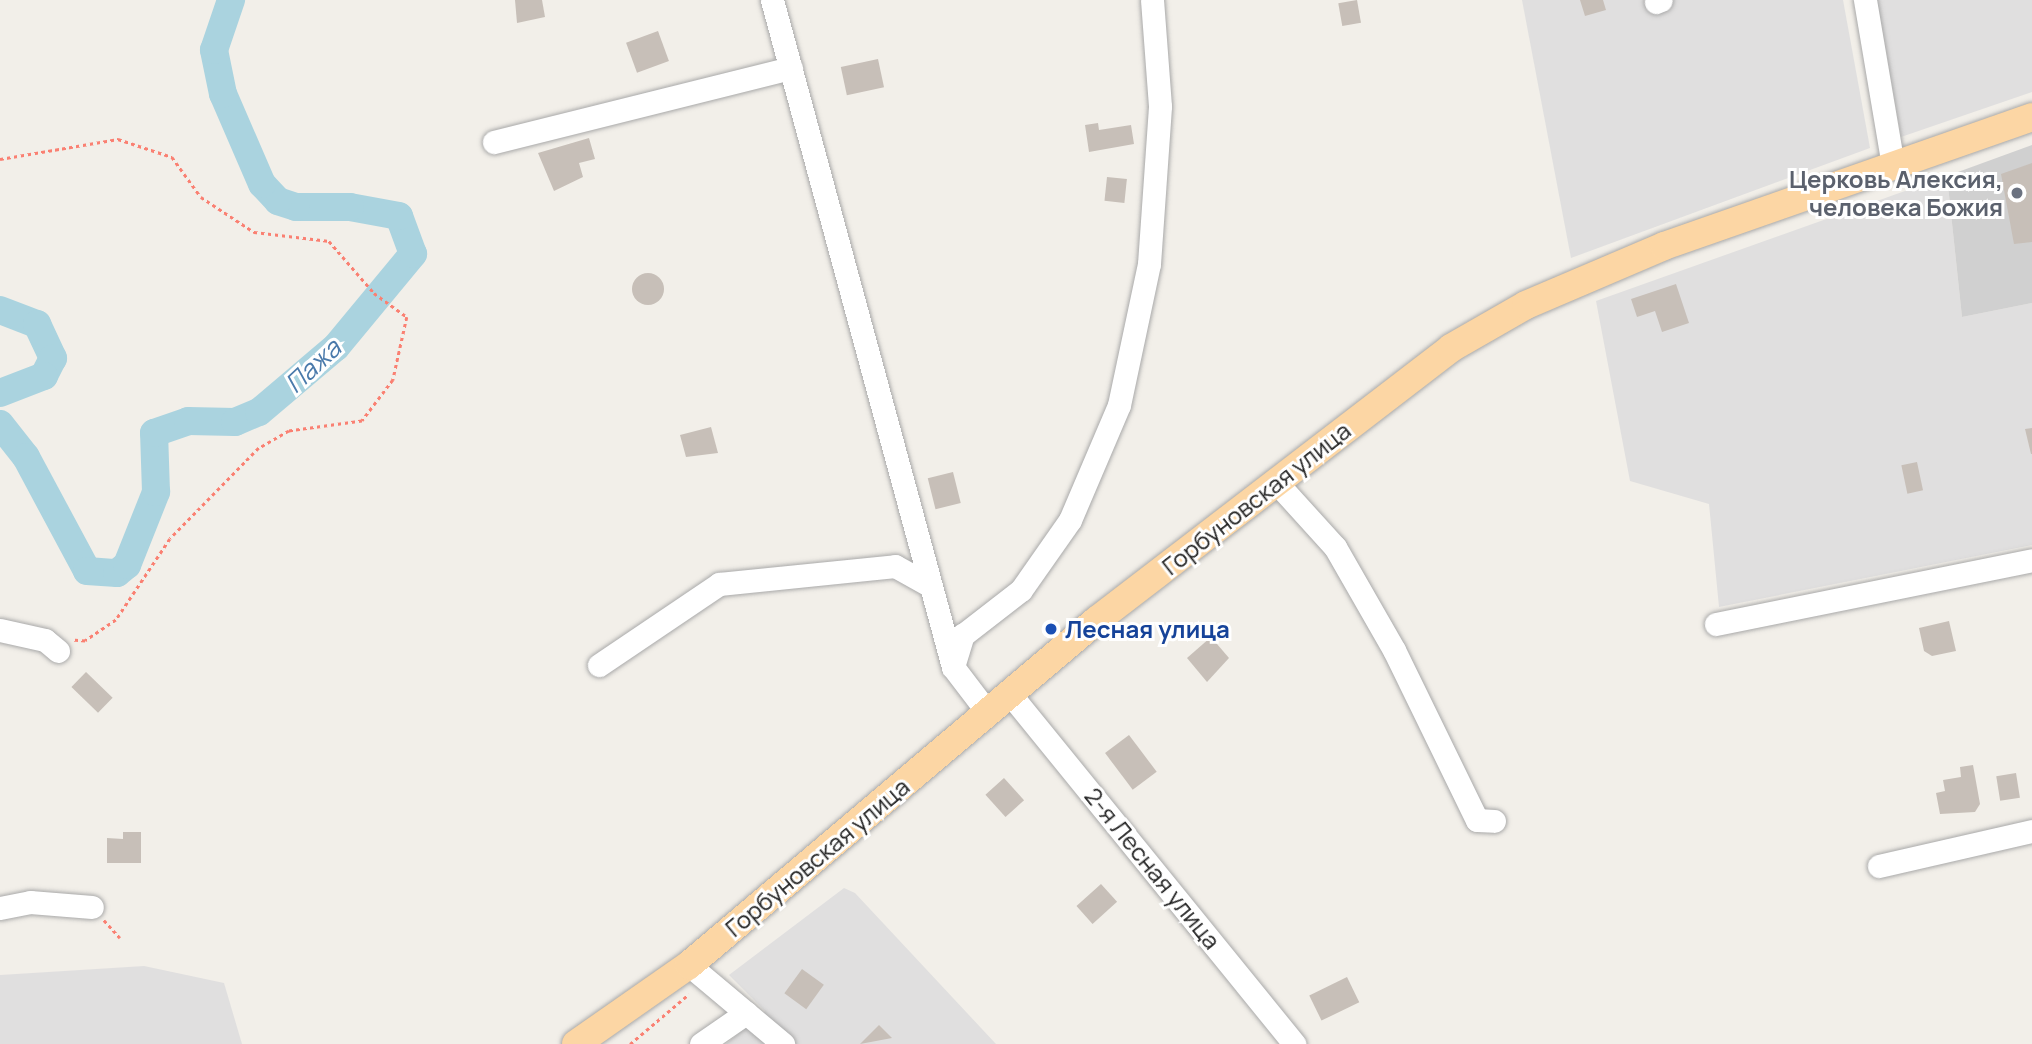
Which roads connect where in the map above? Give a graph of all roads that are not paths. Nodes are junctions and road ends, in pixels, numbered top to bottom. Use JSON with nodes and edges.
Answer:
{"nodes":[{"id":1,"x":772,"y":0,"type":"edge"},
{"id":2,"x":1152,"y":0,"type":"edge"},
{"id":3,"x":1865,"y":0,"type":"edge"},
{"id":4,"x":791,"y":68,"type":"junction"},
{"id":5,"x":2032,"y":117,"type":"edge"},
{"id":6,"x":494,"y":142,"type":"dead end"},
{"id":7,"x":1894,"y":165,"type":"junction"},
{"id":8,"x":1276,"y":482,"type":"junction"},
{"id":9,"x":2032,"y":559,"type":"edge"},
{"id":10,"x":931,"y":586,"type":"junction"},
{"id":11,"x":1716,"y":624,"type":"dead end"},
{"id":12,"x":0,"y":630,"type":"edge"},
{"id":13,"x":52,"y":645,"type":"road end"},
{"id":14,"x":599,"y":665,"type":"dead end"},
{"id":15,"x":953,"y":667,"type":"junction"},
{"id":16,"x":1010,"y":694,"type":"junction"},
{"id":17,"x":988,"y":713,"type":"junction"},
{"id":18,"x":1494,"y":821,"type":"dead end"},
{"id":19,"x":2032,"y":831,"type":"edge"},
{"id":20,"x":1879,"y":866,"type":"dead end"},
{"id":21,"x":92,"y":906,"type":"road end"},
{"id":22,"x":0,"y":908,"type":"edge"},
{"id":23,"x":689,"y":965,"type":"junction"},
{"id":24,"x":746,"y":1013,"type":"junction"},
{"id":25,"x":576,"y":1044,"type":"edge"},
{"id":26,"x":701,"y":1044,"type":"edge"},
{"id":27,"x":783,"y":1044,"type":"edge"},
{"id":28,"x":1294,"y":1044,"type":"edge"}],
"edges":[{"from":1,"to":4,"type":"street"},
{"from":2,"to":15,"type":"street"},
{"from":3,"to":7,"type":"street"},
{"from":4,"to":6,"type":"street"},
{"from":4,"to":10,"type":"street"},
{"from":5,"to":7,"type":"main road","name":"Горбуновская улица"},
{"from":7,"to":8,"type":"main road","name":"Горбуновская улица"},
{"from":8,"to":16,"type":"main road","name":"Горбуновская улица"},
{"from":8,"to":18,"type":"street"},
{"from":9,"to":11,"type":"street"},
{"from":10,"to":14,"type":"street"},
{"from":10,"to":15,"type":"street"},
{"from":12,"to":13,"type":"street"},
{"from":15,"to":17,"type":"street"},
{"from":16,"to":17,"type":"main road","name":"Горбуновская улица"},
{"from":16,"to":28,"type":"street","name":"2-я Лесная улица"},
{"from":17,"to":23,"type":"main road","name":"Горбуновская улица"},
{"from":19,"to":20,"type":"street"},
{"from":21,"to":22,"type":"street"},
{"from":23,"to":24,"type":"street"},
{"from":23,"to":25,"type":"main road","name":"Горбуновская улица"},
{"from":24,"to":26,"type":"street"},
{"from":24,"to":27,"type":"street"}]}
